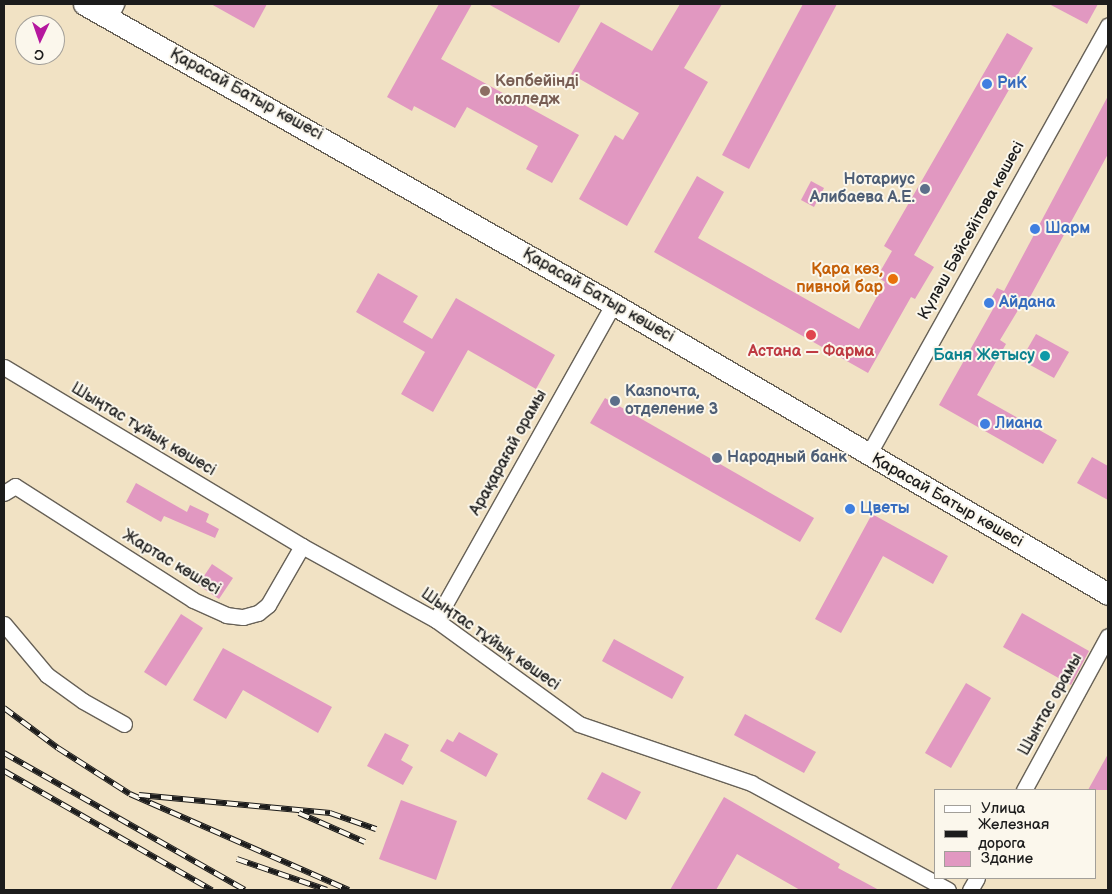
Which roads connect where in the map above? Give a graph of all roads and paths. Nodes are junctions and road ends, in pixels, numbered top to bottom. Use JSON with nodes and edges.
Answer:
{"nodes":[{"id":1,"x":84,"y":4,"type":"edge"},
{"id":2,"x":112,"y":11,"type":"edge"},
{"id":3,"x":1108,"y":25,"type":"edge"},
{"id":4,"x":613,"y":304,"type":"junction"},
{"id":5,"x":4,"y":367,"type":"edge"},
{"id":6,"x":868,"y":455,"type":"junction"},
{"id":7,"x":4,"y":493,"type":"edge"},
{"id":8,"x":302,"y":546,"type":"junction"},
{"id":9,"x":1108,"y":594,"type":"edge"},
{"id":10,"x":436,"y":620,"type":"junction"},
{"id":11,"x":4,"y":624,"type":"edge"},
{"id":12,"x":1108,"y":636,"type":"edge"},
{"id":13,"x":124,"y":724,"type":"dead end"},
{"id":14,"x":1025,"y":789,"type":"edge"},
{"id":15,"x":976,"y":879,"type":"edge"},
{"id":16,"x":948,"y":890,"type":"edge"},
{"id":17,"x":970,"y":890,"type":"edge"}],
"edges":[{"from":1,"to":2,"type":"street","name":"Қарасай Батыр көшесі"},
{"from":2,"to":4,"type":"street","name":"Қарасай Батыр көшесі"},
{"from":3,"to":6,"type":"street","name":"Күләш Бәйсейітова көшесі"},
{"from":4,"to":6,"type":"street","name":"Қарасай Батыр көшесі"},
{"from":4,"to":10,"type":"street","name":"Арақарағай орамы"},
{"from":5,"to":8,"type":"street","name":"Шыңтас тұйық көшесі"},
{"from":6,"to":9,"type":"street","name":"Қарасай Батыр көшесі"},
{"from":7,"to":8,"type":"street","name":"Жартас көшесі"},
{"from":8,"to":10,"type":"street","name":"Шыңтас тұйық көшесі"},
{"from":10,"to":16,"type":"street","name":"Шыңтас тұйық көшесі"},
{"from":11,"to":13,"type":"street"},
{"from":12,"to":14,"type":"street","name":"Шынтас орамы"},
{"from":15,"to":17,"type":"street"}]}
